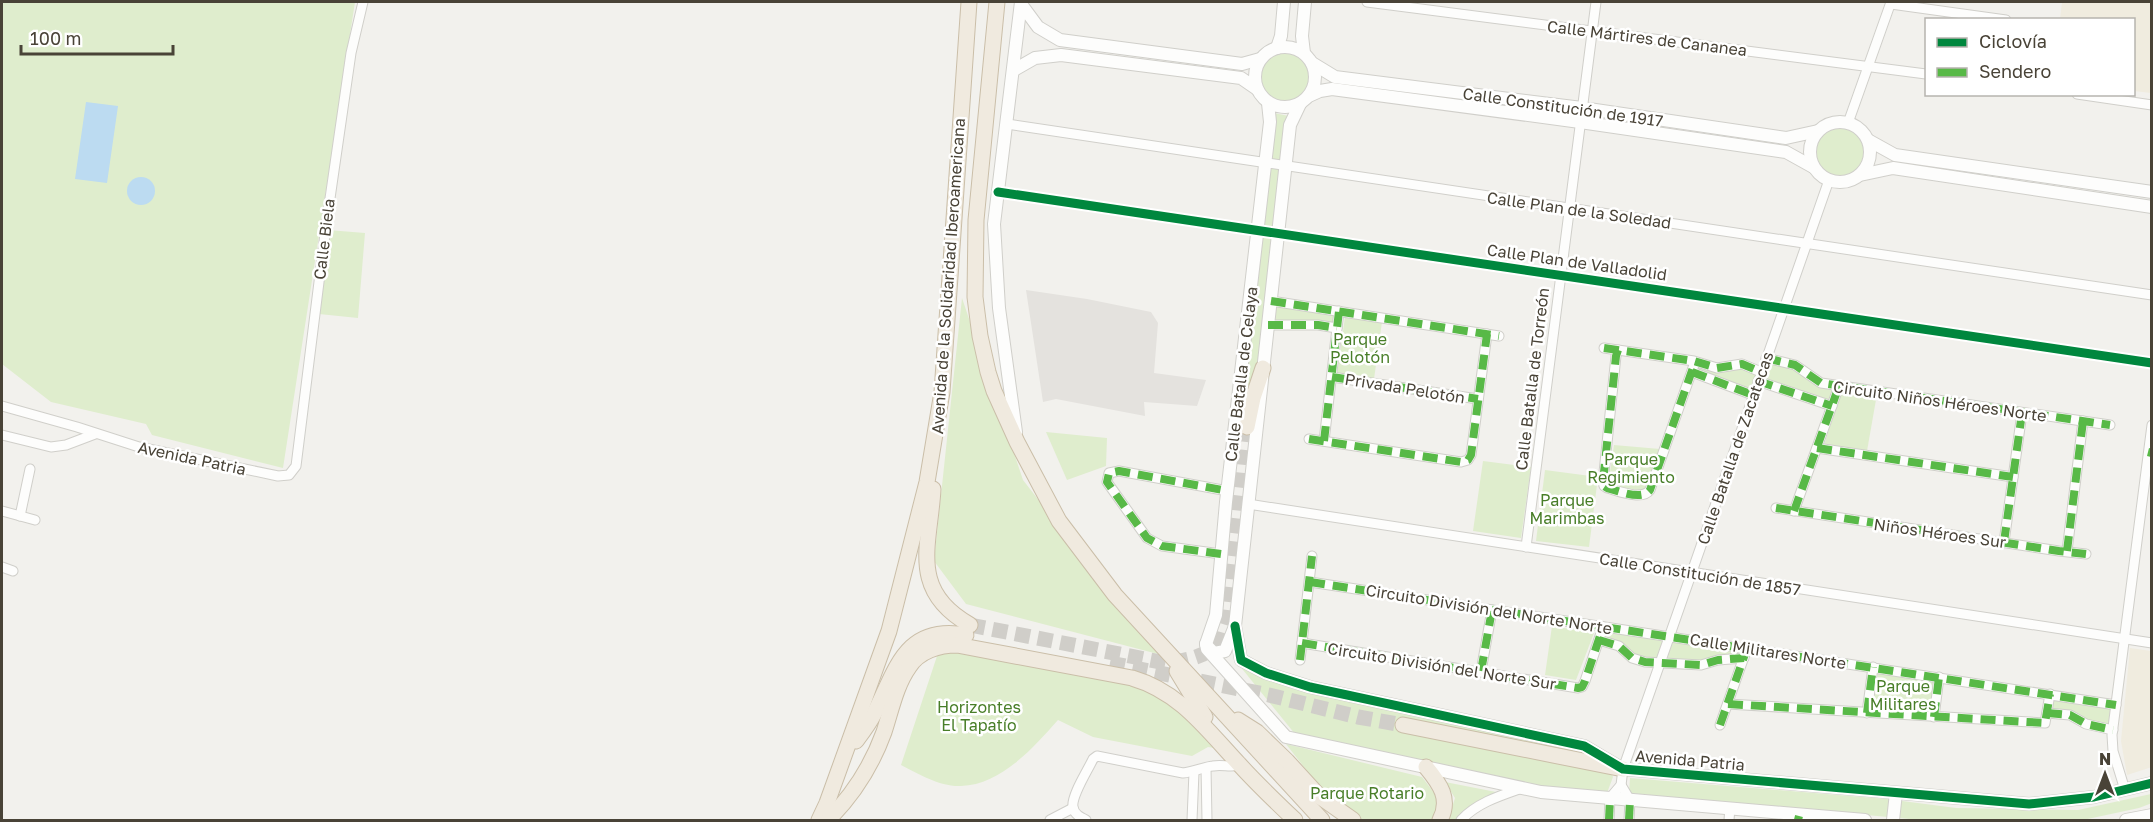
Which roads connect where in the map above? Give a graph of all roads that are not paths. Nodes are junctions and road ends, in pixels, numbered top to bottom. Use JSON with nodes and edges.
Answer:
{"nodes":[{"id":1,"x":363,"y":2,"type":"edge"},
{"id":2,"x":997,"y":2,"type":"edge"},
{"id":3,"x":1284,"y":2,"type":"edge"},
{"id":4,"x":1305,"y":2,"type":"edge"},
{"id":5,"x":1367,"y":2,"type":"edge"},
{"id":6,"x":1596,"y":2,"type":"edge"},
{"id":7,"x":1021,"y":3,"type":"edge"},
{"id":8,"x":1891,"y":3,"type":"edge"},
{"id":9,"x":968,"y":6,"type":"edge"},
{"id":10,"x":1992,"y":18,"type":"edge"},
{"id":11,"x":1592,"y":32,"type":"junction"},
{"id":12,"x":1277,"y":48,"type":"junction"},
{"id":13,"x":1308,"y":58,"type":"junction"},
{"id":14,"x":1260,"y":59,"type":"junction"},
{"id":15,"x":1868,"y":66,"type":"junction"},
{"id":16,"x":1014,"y":70,"type":"junction"},
{"id":17,"x":1925,"y":74,"type":"edge"},
{"id":18,"x":1257,"y":89,"type":"junction"},
{"id":19,"x":2090,"y":96,"type":"edge"},
{"id":20,"x":1304,"y":100,"type":"junction"},
{"id":21,"x":1268,"y":103,"type":"junction"},
{"id":22,"x":2151,"y":105,"type":"edge"},
{"id":23,"x":1582,"y":108,"type":"junction"},
{"id":24,"x":1580,"y":122,"type":"junction"},
{"id":25,"x":1848,"y":123,"type":"junction"},
{"id":26,"x":1007,"y":124,"type":"junction"},
{"id":27,"x":1818,"y":131,"type":"junction"},
{"id":28,"x":1868,"y":140,"type":"junction"},
{"id":29,"x":1265,"y":163,"type":"junction"},
{"id":30,"x":1285,"y":166,"type":"junction"},
{"id":31,"x":1813,"y":167,"type":"junction"},
{"id":32,"x":1860,"y":175,"type":"junction"},
{"id":33,"x":1829,"y":180,"type":"junction"},
{"id":34,"x":998,"y":192,"type":"junction"},
{"id":35,"x":2151,"y":192,"type":"edge"},
{"id":36,"x":2151,"y":207,"type":"edge"},
{"id":37,"x":1569,"y":208,"type":"junction"},
{"id":38,"x":1258,"y":230,"type":"junction"},
{"id":39,"x":1278,"y":233,"type":"junction"},
{"id":40,"x":1806,"y":243,"type":"junction"},
{"id":41,"x":1561,"y":275,"type":"junction"},
{"id":42,"x":2151,"y":295,"type":"edge"},
{"id":43,"x":1271,"y":301,"type":"junction"},
{"id":44,"x":1784,"y":308,"type":"junction"},
{"id":45,"x":1339,"y":311,"type":"junction"},
{"id":46,"x":1268,"y":325,"type":"junction"},
{"id":47,"x":1337,"y":328,"type":"junction"},
{"id":48,"x":1487,"y":334,"type":"junction"},
{"id":49,"x":1499,"y":336,"type":"dead end"},
{"id":50,"x":1604,"y":348,"type":"dead end"},
{"id":51,"x":1618,"y":350,"type":"junction"},
{"id":52,"x":1766,"y":358,"type":"junction"},
{"id":53,"x":1695,"y":362,"type":"junction"},
{"id":54,"x":2151,"y":363,"type":"edge"},
{"id":55,"x":1263,"y":368,"type":"junction"},
{"id":56,"x":1692,"y":372,"type":"junction"},
{"id":57,"x":1332,"y":376,"type":"junction"},
{"id":58,"x":1760,"y":376,"type":"junction"},
{"id":59,"x":1839,"y":386,"type":"junction"},
{"id":60,"x":1753,"y":395,"type":"junction"},
{"id":61,"x":1478,"y":399,"type":"junction"},
{"id":62,"x":2,"y":406,"type":"edge"},
{"id":63,"x":1832,"y":406,"type":"junction"},
{"id":64,"x":2022,"y":413,"type":"junction"},
{"id":65,"x":2083,"y":421,"type":"junction"},
{"id":66,"x":2110,"y":425,"type":"dead end"},
{"id":67,"x":1248,"y":427,"type":"tunnel mouth"},
{"id":68,"x":2151,"y":427,"type":"edge"},
{"id":69,"x":95,"y":434,"type":"junction"},
{"id":70,"x":2,"y":435,"type":"edge"},
{"id":71,"x":936,"y":435,"type":"junction"},
{"id":72,"x":1309,"y":439,"type":"dead end"},
{"id":73,"x":1324,"y":441,"type":"junction"},
{"id":74,"x":1017,"y":442,"type":"junction"},
{"id":75,"x":1816,"y":448,"type":"junction"},
{"id":76,"x":2150,"y":453,"type":"edge"},
{"id":77,"x":30,"y":470,"type":"dead end"},
{"id":78,"x":289,"y":475,"type":"joint"},
{"id":79,"x":2013,"y":477,"type":"junction"},
{"id":80,"x":1228,"y":491,"type":"junction"},
{"id":81,"x":1248,"y":504,"type":"junction"},
{"id":82,"x":1776,"y":508,"type":"dead end"},
{"id":83,"x":2,"y":511,"type":"edge"},
{"id":84,"x":1794,"y":511,"type":"junction"},
{"id":85,"x":20,"y":516,"type":"junction"},
{"id":86,"x":35,"y":520,"type":"dead end"},
{"id":87,"x":2004,"y":542,"type":"junction"},
{"id":88,"x":1526,"y":547,"type":"junction"},
{"id":89,"x":2067,"y":551,"type":"junction"},
{"id":90,"x":1221,"y":554,"type":"junction"},
{"id":91,"x":2086,"y":554,"type":"dead end"},
{"id":92,"x":1311,"y":556,"type":"dead end"},
{"id":93,"x":2,"y":567,"type":"edge"},
{"id":94,"x":13,"y":571,"type":"dead end"},
{"id":95,"x":1691,"y":572,"type":"junction"},
{"id":96,"x":1310,"y":582,"type":"junction"},
{"id":97,"x":1492,"y":610,"type":"junction"},
{"id":98,"x":1235,"y":626,"type":"junction"},
{"id":99,"x":1603,"y":627,"type":"junction"},
{"id":100,"x":1669,"y":637,"type":"junction"},
{"id":101,"x":2124,"y":639,"type":"junction"},
{"id":102,"x":1599,"y":640,"type":"junction"},
{"id":103,"x":1302,"y":643,"type":"junction"},
{"id":104,"x":2151,"y":643,"type":"edge"},
{"id":105,"x":1206,"y":644,"type":"junction"},
{"id":106,"x":1162,"y":645,"type":"junction"},
{"id":107,"x":1746,"y":648,"type":"junction"},
{"id":108,"x":1744,"y":658,"type":"junction"},
{"id":109,"x":1300,"y":660,"type":"dead end"},
{"id":110,"x":1661,"y":662,"type":"junction"},
{"id":111,"x":1873,"y":667,"type":"junction"},
{"id":112,"x":1481,"y":671,"type":"junction"},
{"id":113,"x":1939,"y":677,"type":"junction"},
{"id":114,"x":2050,"y":694,"type":"junction"},
{"id":115,"x":1728,"y":704,"type":"junction"},
{"id":116,"x":2116,"y":705,"type":"junction"},
{"id":117,"x":1218,"y":706,"type":"junction"},
{"id":118,"x":1867,"y":713,"type":"junction"},
{"id":119,"x":2047,"y":713,"type":"junction"},
{"id":120,"x":1934,"y":717,"type":"junction"},
{"id":121,"x":1403,"y":725,"type":"tunnel mouth"},
{"id":122,"x":1720,"y":725,"type":"dead end"},
{"id":123,"x":2113,"y":730,"type":"junction"},
{"id":124,"x":1219,"y":740,"type":"junction"},
{"id":125,"x":842,"y":763,"type":"junction"},
{"id":126,"x":1239,"y":765,"type":"junction"},
{"id":127,"x":1426,"y":767,"type":"junction"},
{"id":128,"x":1206,"y":768,"type":"junction"},
{"id":129,"x":1623,"y":769,"type":"junction"},
{"id":130,"x":1194,"y":772,"type":"junction"},
{"id":131,"x":2151,"y":783,"type":"edge"},
{"id":132,"x":1620,"y":785,"type":"junction"},
{"id":133,"x":1522,"y":788,"type":"junction"},
{"id":134,"x":2125,"y":790,"type":"junction"},
{"id":135,"x":1896,"y":794,"type":"junction"},
{"id":136,"x":1610,"y":798,"type":"junction"},
{"id":137,"x":1630,"y":800,"type":"junction"},
{"id":138,"x":1073,"y":808,"type":"junction"},
{"id":139,"x":1730,"y":814,"type":"edge"},
{"id":140,"x":2151,"y":815,"type":"edge"},
{"id":141,"x":1207,"y":816,"type":"edge"},
{"id":142,"x":1798,"y":818,"type":"edge"},
{"id":143,"x":819,"y":820,"type":"edge"},
{"id":144,"x":828,"y":820,"type":"edge"},
{"id":145,"x":1050,"y":820,"type":"edge"},
{"id":146,"x":1086,"y":820,"type":"edge"},
{"id":147,"x":1192,"y":820,"type":"edge"},
{"id":148,"x":1215,"y":820,"type":"edge"},
{"id":149,"x":1295,"y":820,"type":"edge"},
{"id":150,"x":1322,"y":820,"type":"edge"},
{"id":151,"x":1353,"y":820,"type":"edge"},
{"id":152,"x":1440,"y":820,"type":"edge"},
{"id":153,"x":1461,"y":820,"type":"edge"},
{"id":154,"x":1609,"y":820,"type":"edge"},
{"id":155,"x":1629,"y":820,"type":"edge"},
{"id":156,"x":1864,"y":820,"type":"edge"},
{"id":157,"x":1893,"y":820,"type":"edge"},
{"id":158,"x":2126,"y":820,"type":"edge"}],
"edges":[{"from":1,"to":78,"type":"street","name":"Calle Biela"},
{"from":2,"to":74,"type":"highway","name":"Avenida de la Solidaridad Iberoamericana"},
{"from":3,"to":12,"type":"street"},
{"from":4,"to":13,"type":"street"},
{"from":5,"to":11,"type":"street","name":"Calle Mártires de Cananea"},
{"from":6,"to":11,"type":"street","name":"Calle Batalla de Torreón"},
{"from":7,"to":14,"type":"street"},
{"from":7,"to":16,"type":"street"},
{"from":8,"to":10,"type":"street"},
{"from":8,"to":15,"type":"street"},
{"from":9,"to":71,"type":"highway","name":"Avenida de la Solidaridad Iberoamericana"},
{"from":11,"to":15,"type":"street","name":"Calle Mártires de Cananea"},
{"from":11,"to":23,"type":"street","name":"Calle Batalla de Torreón"},
{"from":12,"to":13,"type":"street"},
{"from":12,"to":14,"type":"street"},
{"from":13,"to":20,"type":"street"},
{"from":13,"to":23,"type":"street","name":"Calle Constitución de 1917"},
{"from":14,"to":18,"type":"street"},
{"from":15,"to":17,"type":"street","name":"Calle Mártires de Cananea"},
{"from":15,"to":25,"type":"street"},
{"from":16,"to":18,"type":"street"},
{"from":16,"to":26,"type":"street"},
{"from":18,"to":21,"type":"street"},
{"from":19,"to":22,"type":"street"},
{"from":20,"to":21,"type":"street"},
{"from":20,"to":24,"type":"street","name":"Calle Constitución de 1917"},
{"from":20,"to":30,"type":"street","name":"Calle Batalla de Celaya"},
{"from":21,"to":29,"type":"street","name":"Calle Batalla de Celaya"},
{"from":23,"to":24,"type":"street","name":"Calle Batalla de Torreón"},
{"from":23,"to":27,"type":"street","name":"Calle Constitución de 1917"},
{"from":24,"to":31,"type":"street","name":"Calle Constitución de 1917"},
{"from":24,"to":37,"type":"street","name":"Calle Batalla de Torreón"},
{"from":25,"to":27,"type":"street"},
{"from":25,"to":28,"type":"street"},
{"from":26,"to":29,"type":"street","name":"Calle Plan de la Soledad"},
{"from":26,"to":34,"type":"street"},
{"from":27,"to":31,"type":"street"},
{"from":28,"to":32,"type":"street"},
{"from":28,"to":35,"type":"street"},
{"from":29,"to":30,"type":"street","name":"Calle Plan de la Soledad"},
{"from":29,"to":38,"type":"street","name":"Calle Batalla de Celaya"},
{"from":30,"to":37,"type":"street","name":"Calle Plan de la Soledad"},
{"from":30,"to":39,"type":"street","name":"Calle Batalla de Celaya"},
{"from":31,"to":33,"type":"street"},
{"from":32,"to":33,"type":"street"},
{"from":32,"to":36,"type":"street"},
{"from":33,"to":40,"type":"street","name":"Calle Batalla de Zacatecas"},
{"from":34,"to":38,"type":"street","name":"Calle Plan de Valladolid"},
{"from":34,"to":74,"type":"street"},
{"from":37,"to":40,"type":"street","name":"Calle Plan de la Soledad"},
{"from":37,"to":41,"type":"street","name":"Calle Batalla de Torreón"},
{"from":38,"to":39,"type":"street","name":"Calle Plan de Valladolid"},
{"from":38,"to":80,"type":"street","name":"Calle Batalla de Celaya"},
{"from":39,"to":41,"type":"street","name":"Calle Plan de Valladolid"},
{"from":39,"to":43,"type":"street","name":"Calle Batalla de Celaya"},
{"from":40,"to":42,"type":"street","name":"Calle Plan de la Soledad"},
{"from":40,"to":44,"type":"street","name":"Calle Batalla de Zacatecas"},
{"from":41,"to":44,"type":"street","name":"Calle Plan de Valladolid"},
{"from":41,"to":88,"type":"street","name":"Calle Batalla de Torreón"},
{"from":43,"to":45,"type":"street"},
{"from":43,"to":46,"type":"street","name":"Calle Batalla de Celaya"},
{"from":44,"to":52,"type":"street","name":"Calle Batalla de Zacatecas"},
{"from":44,"to":54,"type":"street","name":"Calle Plan de Valladolid"},
{"from":45,"to":47,"type":"street"},
{"from":45,"to":48,"type":"street"},
{"from":46,"to":47,"type":"street"},
{"from":46,"to":55,"type":"street","name":"Calle Batalla de Celaya"},
{"from":47,"to":57,"type":"street"},
{"from":48,"to":49,"type":"street"},
{"from":48,"to":61,"type":"street"},
{"from":50,"to":51,"type":"street","name":"Circuito Niños Héroes Norte"},
{"from":51,"to":53,"type":"street","name":"Circuito Niños Héroes Norte"},
{"from":51,"to":56,"type":"street"},
{"from":52,"to":58,"type":"street","name":"Calle Batalla de Zacatecas"},
{"from":52,"to":59,"type":"street","name":"Circuito Niños Héroes Norte"},
{"from":53,"to":56,"type":"street"},
{"from":53,"to":58,"type":"street","name":"Circuito Niños Héroes Norte"},
{"from":55,"to":67,"type":"highway"},
{"from":55,"to":81,"type":"street","name":"Calle Batalla de Celaya"},
{"from":56,"to":60,"type":"street"},
{"from":57,"to":61,"type":"street","name":"Privada Pelotón"},
{"from":57,"to":73,"type":"street"},
{"from":58,"to":60,"type":"street","name":"Calle Batalla de Zacatecas"},
{"from":58,"to":63,"type":"street","name":"Circuito Niños Héroes Norte"},
{"from":59,"to":63,"type":"street"},
{"from":59,"to":64,"type":"street","name":"Circuito Niños Héroes Norte"},
{"from":60,"to":95,"type":"street","name":"Calle Batalla de Zacatecas"},
{"from":61,"to":73,"type":"street"},
{"from":62,"to":69,"type":"street","name":"Avenida Patria"},
{"from":63,"to":75,"type":"street"},
{"from":64,"to":65,"type":"street","name":"Circuito Niños Héroes Norte"},
{"from":64,"to":79,"type":"street"},
{"from":65,"to":66,"type":"street","name":"Circuito Niños Héroes Norte"},
{"from":65,"to":89,"type":"street"},
{"from":68,"to":76,"type":"street"},
{"from":69,"to":70,"type":"street"},
{"from":69,"to":78,"type":"street","name":"Avenida Patria"},
{"from":71,"to":125,"type":"highway","name":"Avenida de la Solidaridad Iberoamericana"},
{"from":71,"to":125,"type":"highway"},
{"from":72,"to":73,"type":"street"},
{"from":74,"to":106,"type":"highway","name":"Avenida de la Solidaridad Iberoamericana"},
{"from":75,"to":79,"type":"street"},
{"from":75,"to":84,"type":"street"},
{"from":76,"to":101,"type":"street"},
{"from":77,"to":85,"type":"street"},
{"from":79,"to":87,"type":"street"},
{"from":80,"to":90,"type":"street","name":"Calle Batalla de Celaya"},
{"from":80,"to":90,"type":"street"},
{"from":81,"to":88,"type":"street","name":"Calle Constitución de 1857"},
{"from":81,"to":98,"type":"street","name":"Calle Batalla de Celaya"},
{"from":82,"to":84,"type":"street","name":"Niños Héroes Sur"},
{"from":83,"to":85,"type":"street"},
{"from":84,"to":87,"type":"street","name":"Niños Héroes Sur"},
{"from":85,"to":86,"type":"street"},
{"from":87,"to":89,"type":"street","name":"Niños Héroes Sur"},
{"from":88,"to":95,"type":"street","name":"Calle Constitución de 1857"},
{"from":89,"to":91,"type":"street","name":"Niños Héroes Sur"},
{"from":90,"to":105,"type":"street","name":"Calle Batalla de Celaya"},
{"from":92,"to":96,"type":"street"},
{"from":93,"to":94,"type":"street"},
{"from":95,"to":100,"type":"street","name":"Calle Batalla de Zacatecas"},
{"from":95,"to":101,"type":"street","name":"Calle Constitución de 1857"},
{"from":96,"to":97,"type":"street","name":"Circuito División del Norte Norte"},
{"from":96,"to":103,"type":"street"},
{"from":97,"to":99,"type":"street","name":"Circuito División del Norte Norte"},
{"from":97,"to":112,"type":"street"},
{"from":98,"to":105,"type":"street"},
{"from":98,"to":129,"type":"street","name":"Avenida Patria"},
{"from":99,"to":100,"type":"street","name":"Circuito División del Norte Norte"},
{"from":99,"to":102,"type":"street"},
{"from":100,"to":107,"type":"street","name":"Calle Militares Norte"},
{"from":100,"to":110,"type":"street","name":"Calle Batalla de Zacatecas"},
{"from":101,"to":104,"type":"street","name":"Calle Constitución de 1857"},
{"from":101,"to":116,"type":"street"},
{"from":102,"to":110,"type":"street"},
{"from":102,"to":112,"type":"street","name":"Circuito División del Norte Sur"},
{"from":103,"to":109,"type":"street"},
{"from":103,"to":112,"type":"street","name":"Circuito División del Norte Sur"},
{"from":105,"to":127,"type":"street"},
{"from":106,"to":117,"type":"highway","name":"Avenida de la Solidaridad Iberoamericana"},
{"from":106,"to":124,"type":"highway"},
{"from":107,"to":108,"type":"street"},
{"from":107,"to":111,"type":"street","name":"Calle Militares Norte"},
{"from":108,"to":110,"type":"street"},
{"from":108,"to":115,"type":"street"},
{"from":110,"to":129,"type":"street","name":"Calle Batalla de Zacatecas"},
{"from":111,"to":113,"type":"street","name":"Calle Militares Norte"},
{"from":111,"to":118,"type":"street"},
{"from":113,"to":114,"type":"street","name":"Calle Militares Norte"},
{"from":113,"to":120,"type":"street"},
{"from":114,"to":116,"type":"street","name":"Calle Militares Norte"},
{"from":114,"to":119,"type":"street"},
{"from":115,"to":118,"type":"street"},
{"from":115,"to":122,"type":"street"},
{"from":116,"to":123,"type":"street"},
{"from":117,"to":150,"type":"highway","name":"Avenida de la Solidaridad Iberoamericana"},
{"from":117,"to":151,"type":"highway"},
{"from":118,"to":120,"type":"street"},
{"from":119,"to":120,"type":"street"},
{"from":119,"to":123,"type":"street"},
{"from":121,"to":129,"type":"highway"},
{"from":123,"to":134,"type":"street"},
{"from":124,"to":126,"type":"highway"},
{"from":124,"to":144,"type":"highway"},
{"from":125,"to":143,"type":"highway","name":"Avenida de la Solidaridad Iberoamericana"},
{"from":126,"to":128,"type":"street"},
{"from":126,"to":149,"type":"highway"},
{"from":127,"to":133,"type":"street"},
{"from":127,"to":152,"type":"highway"},
{"from":128,"to":130,"type":"street"},
{"from":128,"to":141,"type":"street"},
{"from":129,"to":132,"type":"street","name":"Calle Batalla de Zacatecas"},
{"from":129,"to":135,"type":"street","name":"Avenida Patria"},
{"from":130,"to":138,"type":"street"},
{"from":130,"to":147,"type":"street"},
{"from":131,"to":134,"type":"street","name":"Avenida Patria"},
{"from":132,"to":136,"type":"street","name":"Calle Batalla de Zacatecas"},
{"from":132,"to":137,"type":"street"},
{"from":133,"to":136,"type":"street"},
{"from":133,"to":153,"type":"street"},
{"from":134,"to":135,"type":"street","name":"Avenida Patria"},
{"from":135,"to":157,"type":"street"},
{"from":136,"to":137,"type":"street"},
{"from":136,"to":154,"type":"street"},
{"from":137,"to":139,"type":"street"},
{"from":137,"to":155,"type":"street"},
{"from":138,"to":145,"type":"street"},
{"from":138,"to":146,"type":"street"},
{"from":139,"to":142,"type":"street"},
{"from":140,"to":158,"type":"street"},
{"from":141,"to":148,"type":"street"},
{"from":142,"to":156,"type":"street"}]}
